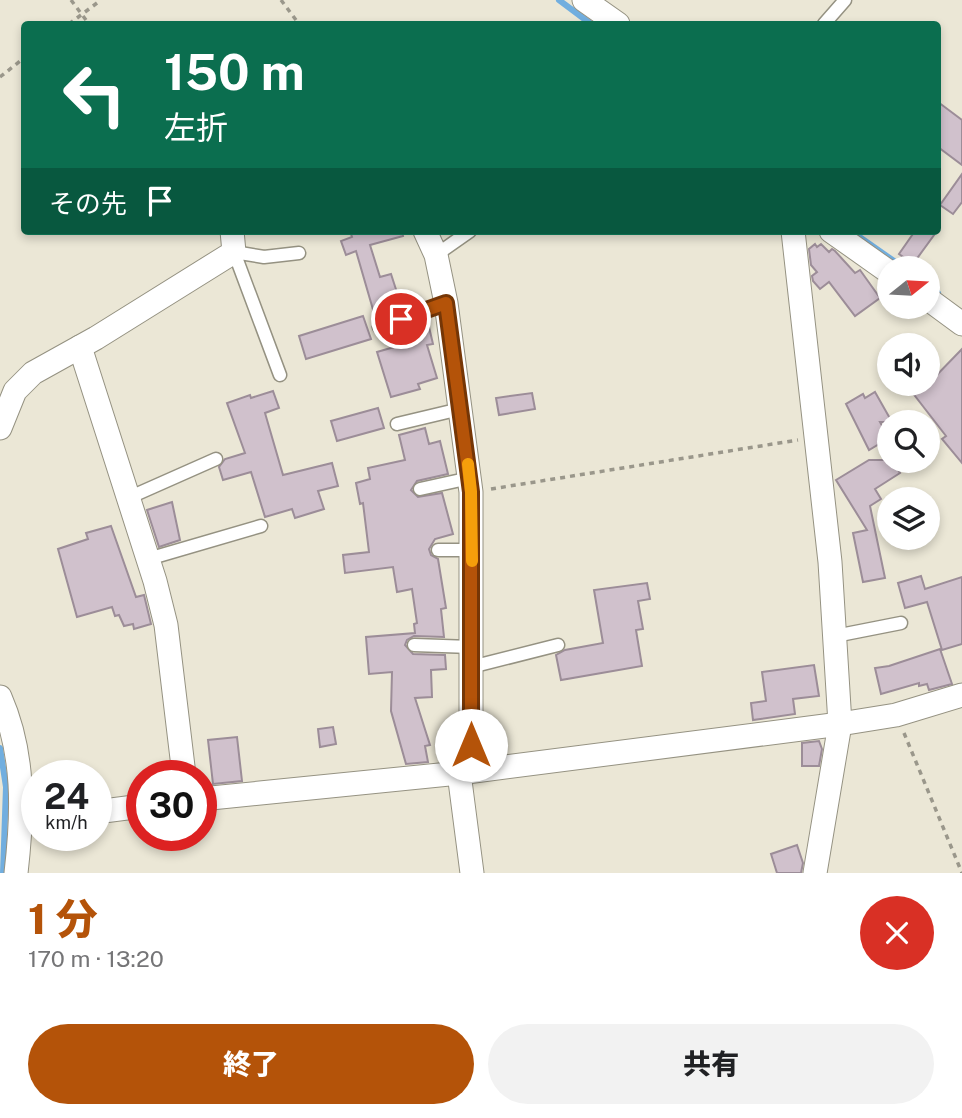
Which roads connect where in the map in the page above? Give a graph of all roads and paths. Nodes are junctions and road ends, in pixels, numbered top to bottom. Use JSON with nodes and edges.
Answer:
{"nodes":[{"id":1,"x":71,"y":0,"type":"edge"},
{"id":2,"x":101,"y":0,"type":"edge"},
{"id":3,"x":281,"y":0,"type":"edge"},
{"id":4,"x":584,"y":0,"type":"edge"},
{"id":5,"x":845,"y":0,"type":"edge"},
{"id":6,"x":82,"y":15,"type":"junction"},
{"id":7,"x":73,"y":21,"type":"edge"},
{"id":8,"x":87,"y":21,"type":"edge"},
{"id":9,"x":297,"y":21,"type":"edge"},
{"id":10,"x":614,"y":21,"type":"edge"},
{"id":11,"x":827,"y":21,"type":"edge"},
{"id":12,"x":21,"y":60,"type":"edge"},
{"id":13,"x":0,"y":77,"type":"edge"},
{"id":14,"x":427,"y":235,"type":"edge"},
{"id":15,"x":465,"y":235,"type":"edge"},
{"id":16,"x":793,"y":235,"type":"edge"},
{"id":17,"x":837,"y":235,"type":"edge"},
{"id":18,"x":233,"y":241,"type":"edge"},
{"id":19,"x":299,"y":253,"type":"dead end"},
{"id":20,"x":436,"y":256,"type":"junction"},
{"id":21,"x":877,"y":264,"type":"edge"},
{"id":22,"x":446,"y":303,"type":"junction"},
{"id":23,"x":940,"y":306,"type":"edge"},
{"id":24,"x":959,"y":316,"type":"edge"},
{"id":25,"x":379,"y":327,"type":"dead end"},
{"id":26,"x":80,"y":347,"type":"junction"},
{"id":27,"x":280,"y":375,"type":"dead end"},
{"id":28,"x":460,"y":409,"type":"junction"},
{"id":29,"x":397,"y":424,"type":"dead end"},
{"id":30,"x":0,"y":428,"type":"edge"},
{"id":31,"x":817,"y":437,"type":"junction"},
{"id":32,"x":216,"y":459,"type":"dead end"},
{"id":33,"x":470,"y":485,"type":"junction"},
{"id":34,"x":420,"y":489,"type":"dead end"},
{"id":35,"x":128,"y":498,"type":"junction"},
{"id":36,"x":261,"y":526,"type":"dead end"},
{"id":37,"x":438,"y":550,"type":"dead end"},
{"id":38,"x":472,"y":550,"type":"junction"},
{"id":39,"x":148,"y":559,"type":"junction"},
{"id":40,"x":901,"y":623,"type":"dead end"},
{"id":41,"x":835,"y":636,"type":"junction"},
{"id":42,"x":414,"y":645,"type":"dead end"},
{"id":43,"x":558,"y":645,"type":"dead end"},
{"id":44,"x":471,"y":657,"type":"junction"},
{"id":45,"x":962,"y":695,"type":"edge"},
{"id":46,"x":0,"y":697,"type":"edge"},
{"id":47,"x":896,"y":715,"type":"junction"},
{"id":48,"x":839,"y":724,"type":"junction"},
{"id":49,"x":182,"y":760,"type":"edge"},
{"id":50,"x":465,"y":772,"type":"junction"},
{"id":51,"x":21,"y":773,"type":"edge"},
{"id":52,"x":217,"y":797,"type":"edge"},
{"id":53,"x":22,"y":851,"type":"edge"},
{"id":54,"x":16,"y":873,"type":"edge"},
{"id":55,"x":472,"y":873,"type":"edge"},
{"id":56,"x":815,"y":873,"type":"edge"},
{"id":57,"x":962,"y":873,"type":"edge"}],
"edges":[{"from":1,"to":6,"type":"path"},
{"from":2,"to":6,"type":"path"},
{"from":3,"to":9,"type":"path"},
{"from":4,"to":10,"type":"street"},
{"from":5,"to":11,"type":"lane"},
{"from":6,"to":7,"type":"path"},
{"from":6,"to":8,"type":"path"},
{"from":12,"to":13,"type":"path"},
{"from":14,"to":20,"type":"street"},
{"from":15,"to":20,"type":"lane"},
{"from":16,"to":31,"type":"street"},
{"from":17,"to":21,"type":"street"},
{"from":18,"to":19,"type":"lane"},
{"from":18,"to":26,"type":"street"},
{"from":18,"to":27,"type":"lane"},
{"from":20,"to":22,"type":"street"},
{"from":22,"to":25,"type":"lane"},
{"from":22,"to":28,"type":"street"},
{"from":23,"to":24,"type":"street"},
{"from":26,"to":30,"type":"street"},
{"from":26,"to":35,"type":"street"},
{"from":28,"to":29,"type":"lane"},
{"from":28,"to":33,"type":"street"},
{"from":31,"to":33,"type":"path"},
{"from":31,"to":41,"type":"street"},
{"from":32,"to":35,"type":"lane"},
{"from":33,"to":34,"type":"lane"},
{"from":33,"to":38,"type":"street"},
{"from":35,"to":39,"type":"street"},
{"from":36,"to":39,"type":"lane"},
{"from":37,"to":38,"type":"lane"},
{"from":38,"to":44,"type":"street"},
{"from":39,"to":49,"type":"street"},
{"from":40,"to":41,"type":"lane"},
{"from":41,"to":48,"type":"street"},
{"from":42,"to":44,"type":"lane"},
{"from":43,"to":44,"type":"lane"},
{"from":44,"to":50,"type":"street"},
{"from":45,"to":47,"type":"street"},
{"from":46,"to":51,"type":"street"},
{"from":47,"to":48,"type":"street"},
{"from":47,"to":57,"type":"path"},
{"from":48,"to":50,"type":"street"},
{"from":48,"to":56,"type":"street"},
{"from":50,"to":52,"type":"street"},
{"from":50,"to":55,"type":"street"},
{"from":53,"to":54,"type":"street"}]}
